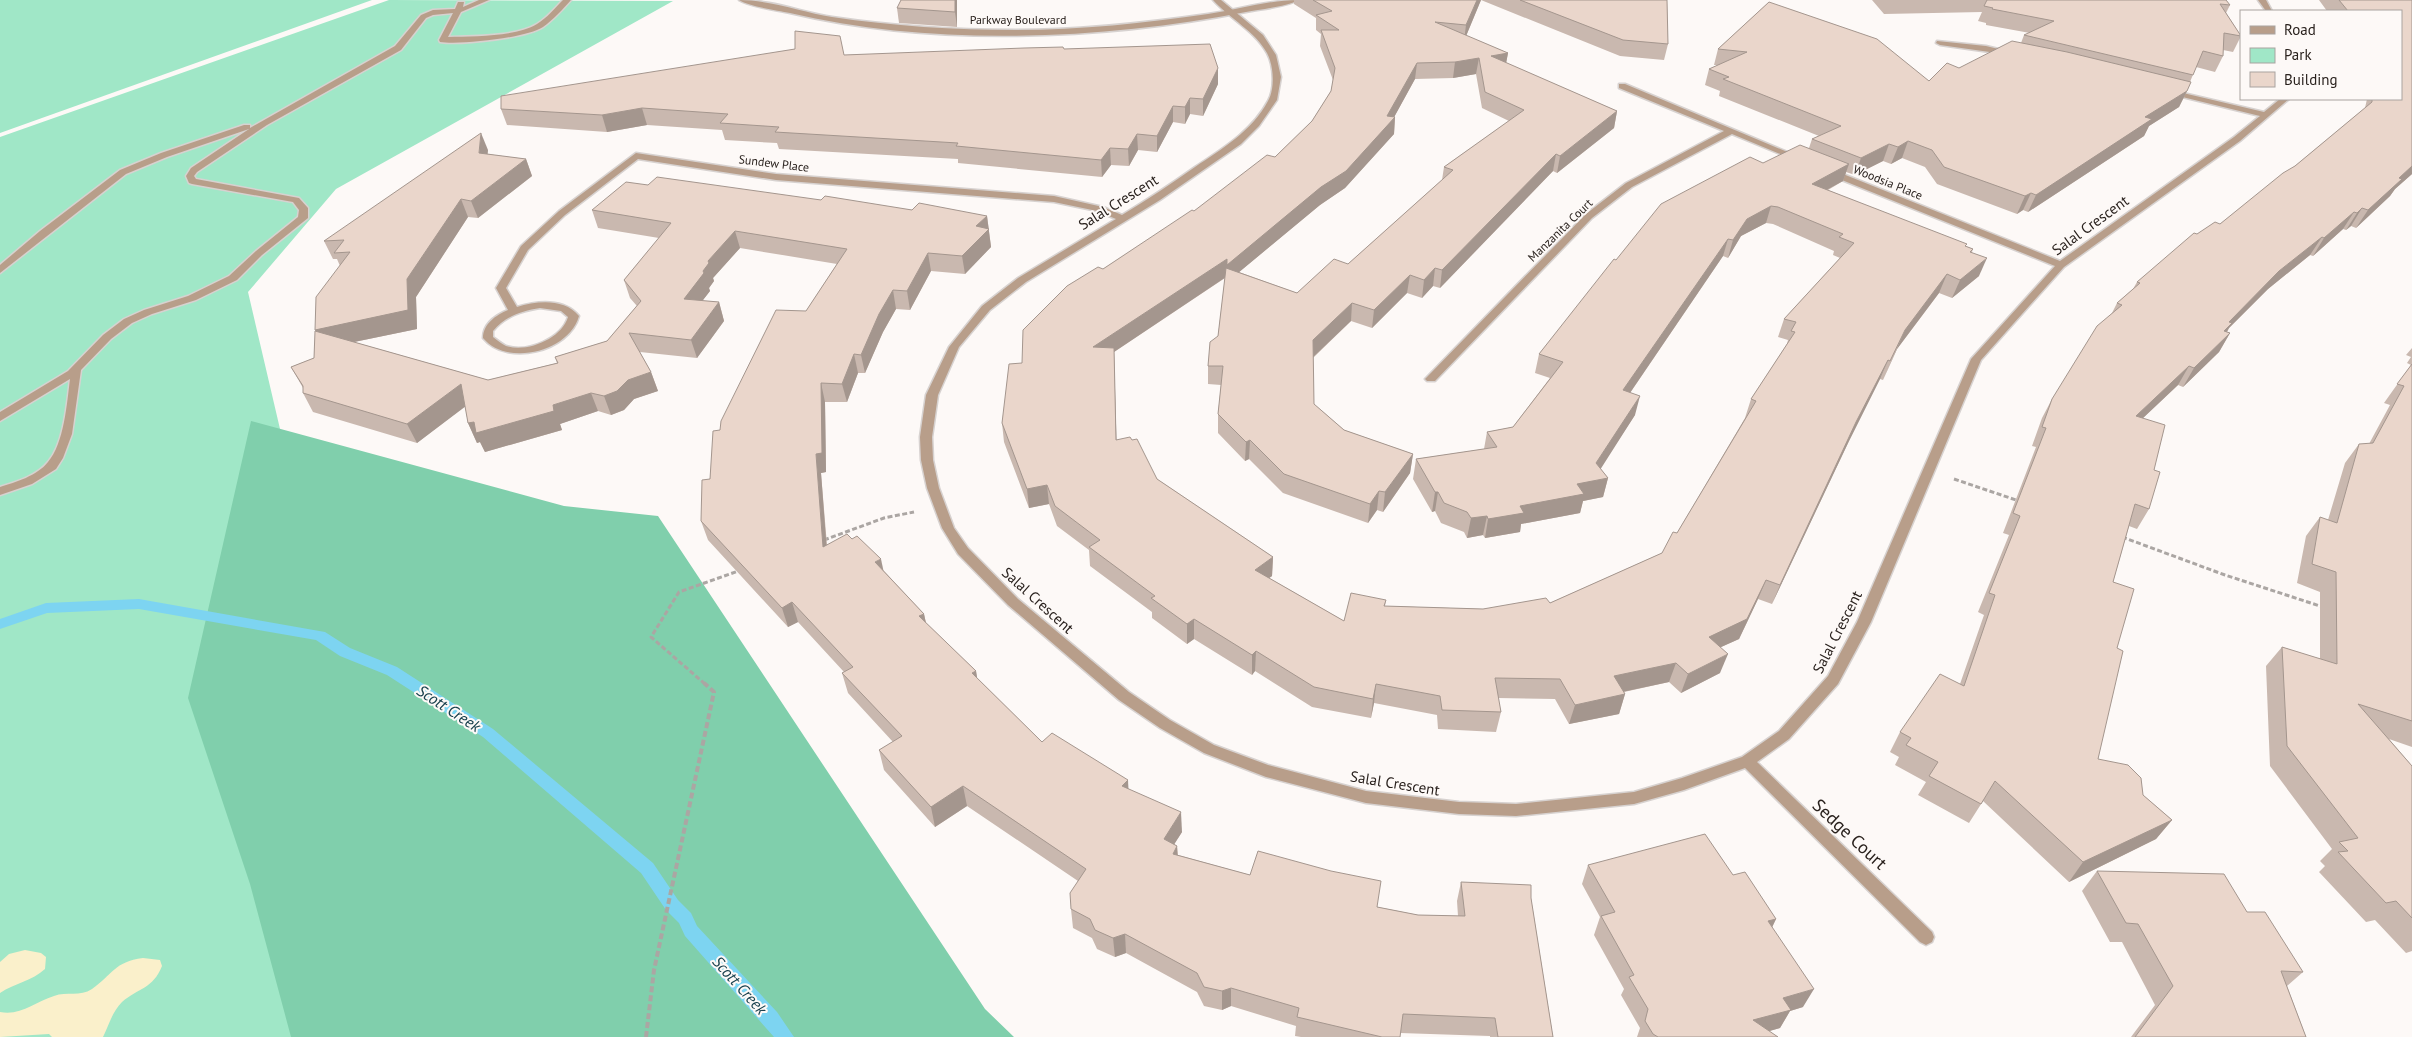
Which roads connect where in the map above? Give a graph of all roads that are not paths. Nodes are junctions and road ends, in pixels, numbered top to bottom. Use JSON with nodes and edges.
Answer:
{"nodes":[{"id":1,"x":464,"y":0,"type":"edge"},
{"id":2,"x":485,"y":0,"type":"edge"},
{"id":3,"x":567,"y":0,"type":"edge"},
{"id":4,"x":743,"y":0,"type":"edge"},
{"id":5,"x":1217,"y":0,"type":"edge"},
{"id":6,"x":1294,"y":0,"type":"edge"},
{"id":7,"x":458,"y":11,"type":"junction"},
{"id":8,"x":1232,"y":12,"type":"junction"},
{"id":9,"x":1940,"y":44,"type":"dead end"},
{"id":10,"x":2023,"y":56,"type":"edge"},
{"id":11,"x":1622,"y":86,"type":"dead end"},
{"id":12,"x":2158,"y":88,"type":"edge"},
{"id":13,"x":2284,"y":100,"type":"edge"},
{"id":14,"x":2266,"y":115,"type":"junction"},
{"id":15,"x":264,"y":123,"type":"junction"},
{"id":16,"x":1731,"y":131,"type":"junction"},
{"id":17,"x":1123,"y":219,"type":"junction"},
{"id":18,"x":2061,"y":265,"type":"junction"},
{"id":19,"x":0,"y":270,"type":"edge"},
{"id":20,"x":514,"y":311,"type":"junction"},
{"id":21,"x":76,"y":369,"type":"junction"},
{"id":22,"x":1431,"y":379,"type":"dead end"},
{"id":23,"x":0,"y":417,"type":"edge"},
{"id":24,"x":0,"y":491,"type":"edge"},
{"id":25,"x":1747,"y":761,"type":"junction"},
{"id":26,"x":1926,"y":937,"type":"dead end"}],
"edges":[{"from":1,"to":7,"type":"street"},
{"from":2,"to":7,"type":"street"},
{"from":3,"to":7,"type":"street"},
{"from":4,"to":8,"type":"street","name":"Parkway Boulevard"},
{"from":5,"to":8,"type":"street","name":"Salal Crescent"},
{"from":6,"to":8,"type":"street","name":"Parkway Boulevard"},
{"from":7,"to":15,"type":"street"},
{"from":8,"to":17,"type":"street","name":"Salal Crescent"},
{"from":9,"to":10,"type":"street"},
{"from":11,"to":16,"type":"street","name":"Woodsia Place"},
{"from":12,"to":14,"type":"street"},
{"from":13,"to":14,"type":"street","name":"Salal Crescent"},
{"from":14,"to":18,"type":"street","name":"Salal Crescent"},
{"from":15,"to":19,"type":"street"},
{"from":15,"to":21,"type":"street"},
{"from":16,"to":18,"type":"street","name":"Woodsia Place"},
{"from":16,"to":22,"type":"street","name":"Manzanita Court"},
{"from":17,"to":20,"type":"street","name":"Sundew Place"},
{"from":17,"to":25,"type":"street","name":"Salal Crescent"},
{"from":18,"to":25,"type":"street","name":"Salal Crescent"},
{"from":20,"to":20,"type":"street"},
{"from":21,"to":23,"type":"street"},
{"from":21,"to":24,"type":"street"},
{"from":25,"to":26,"type":"street","name":"Sedge Court"}]}
